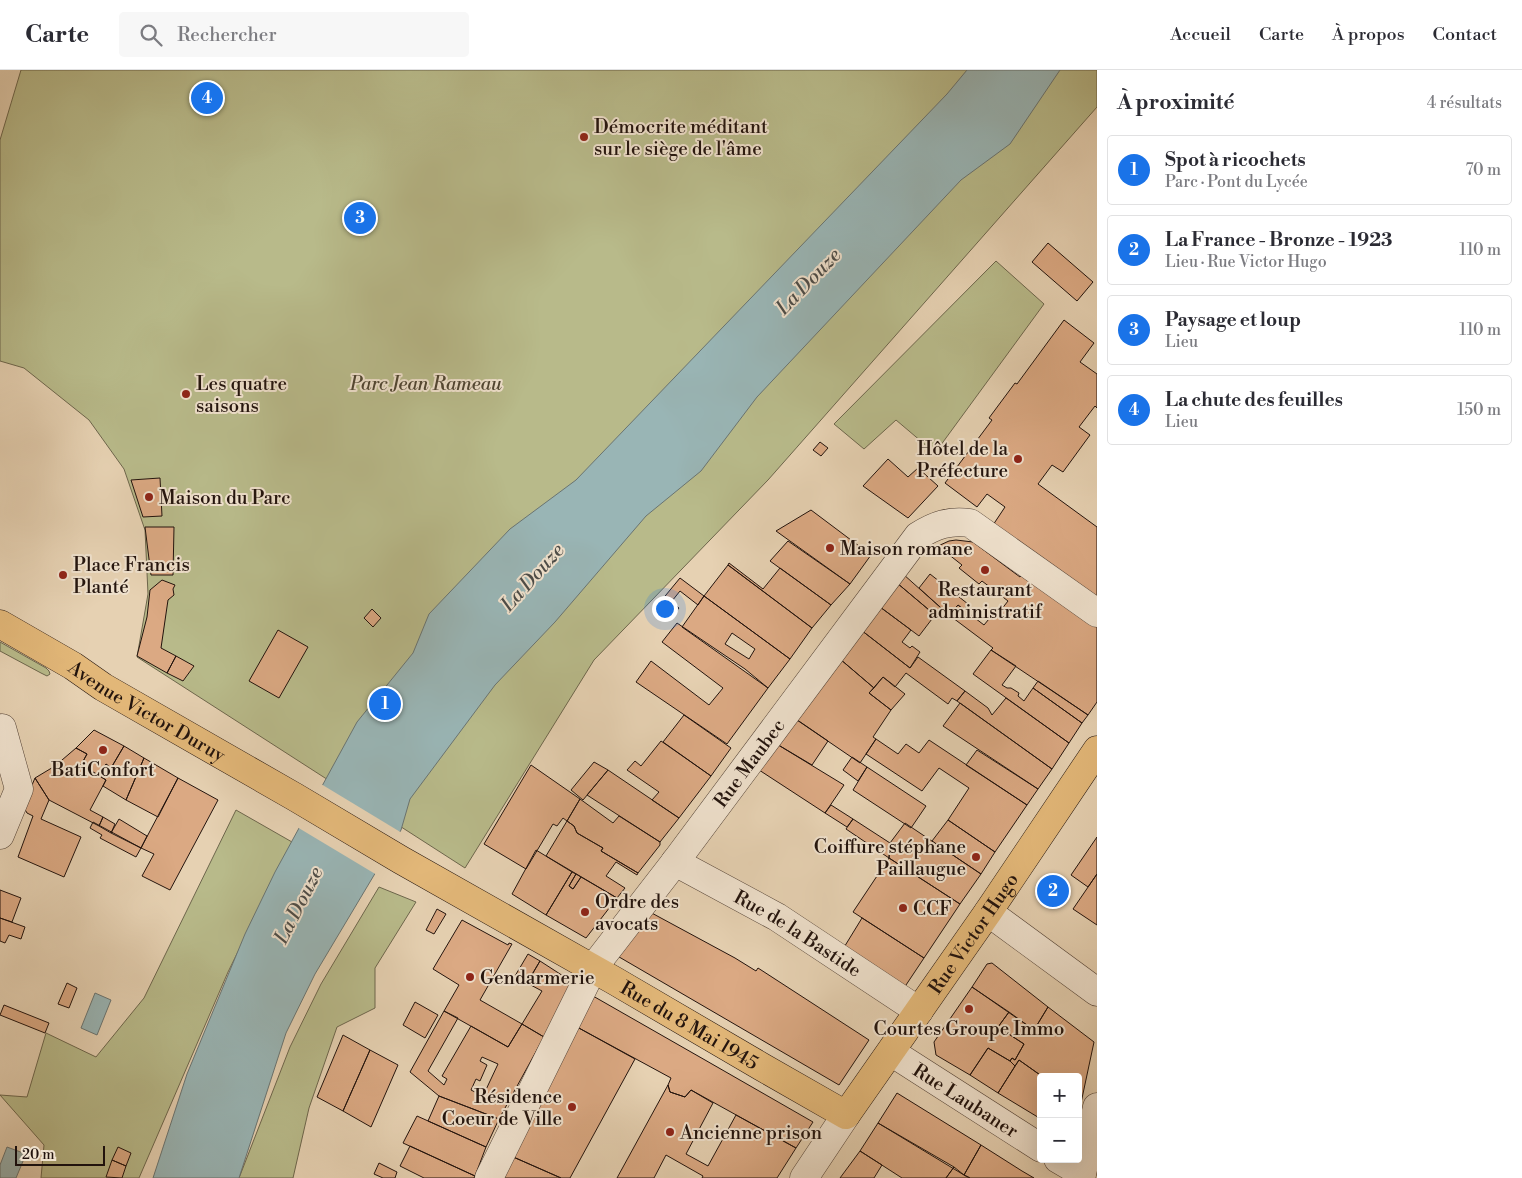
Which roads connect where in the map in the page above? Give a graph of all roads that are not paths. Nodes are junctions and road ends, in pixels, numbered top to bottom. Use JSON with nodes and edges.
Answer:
{"nodes":[{"id":1,"x":1097,"y":613,"type":"edge"},
{"id":2,"x":0,"y":624,"type":"edge"},
{"id":3,"x":2,"y":728,"type":"dead end"},
{"id":4,"x":1097,"y":750,"type":"edge"},
{"id":5,"x":0,"y":835,"type":"edge"},
{"id":6,"x":401,"y":860,"type":"joint"},
{"id":7,"x":675,"y":862,"type":"junction"},
{"id":8,"x":988,"y":912,"type":"junction"},
{"id":9,"x":594,"y":968,"type":"junction"},
{"id":10,"x":1097,"y":992,"type":"edge"},
{"id":11,"x":919,"y":1011,"type":"junction"},
{"id":12,"x":891,"y":1052,"type":"junction"},
{"id":13,"x":1097,"y":1106,"type":"edge"},
{"id":14,"x":846,"y":1115,"type":"junction"},
{"id":15,"x":1037,"y":1145,"type":"edge"},
{"id":16,"x":1064,"y":1163,"type":"edge"},
{"id":17,"x":1082,"y":1175,"type":"edge"},
{"id":18,"x":489,"y":1178,"type":"edge"},
{"id":19,"x":804,"y":1178,"type":"edge"}],
"edges":[{"from":1,"to":7,"type":"street","name":"Rue Maubec"},
{"from":2,"to":6,"type":"main road","name":"Avenue Victor Duruy"},
{"from":3,"to":5,"type":"street"},
{"from":4,"to":8,"type":"main road","name":"Rue Victor Hugo"},
{"from":6,"to":9,"type":"main road","name":"Rue du 8 Mai 1945"},
{"from":7,"to":9,"type":"street","name":"Rue Maubec"},
{"from":7,"to":11,"type":"street","name":"Rue de la Bastide"},
{"from":8,"to":10,"type":"street"},
{"from":8,"to":11,"type":"main road","name":"Rue Victor Hugo"},
{"from":9,"to":14,"type":"main road","name":"Rue du 8 Mai 1945"},
{"from":9,"to":18,"type":"street","name":"Rue Maubec"},
{"from":11,"to":12,"type":"main road","name":"Rue Victor Hugo"},
{"from":12,"to":14,"type":"main road","name":"Rue Victor Hugo"},
{"from":12,"to":15,"type":"street","name":"Rue Laubaner"},
{"from":13,"to":17,"type":"street"},
{"from":14,"to":19,"type":"street"},
{"from":16,"to":17,"type":"street"}]}
